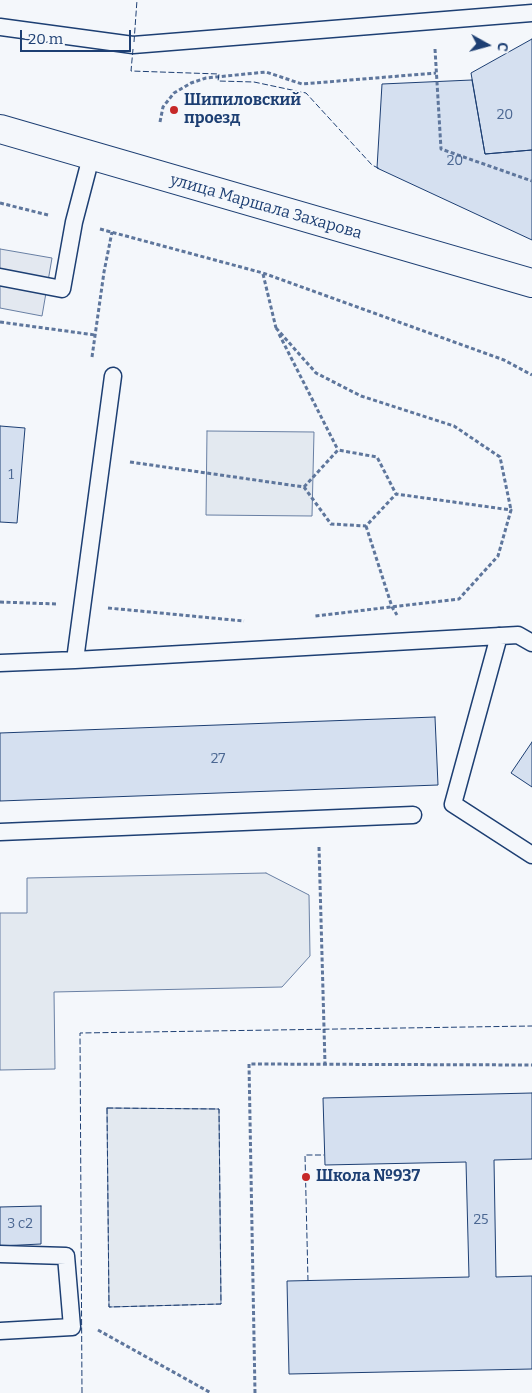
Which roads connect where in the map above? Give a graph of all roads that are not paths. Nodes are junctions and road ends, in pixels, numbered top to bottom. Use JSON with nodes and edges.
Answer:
{"nodes":[{"id":1,"x":532,"y":13,"type":"edge"},
{"id":2,"x":0,"y":27,"type":"edge"},
{"id":3,"x":0,"y":129,"type":"edge"},
{"id":4,"x":91,"y":157,"type":"junction"},
{"id":5,"x":0,"y":277,"type":"edge"},
{"id":6,"x":532,"y":283,"type":"edge"},
{"id":7,"x":113,"y":376,"type":"dead end"},
{"id":8,"x":499,"y":636,"type":"junction"},
{"id":9,"x":532,"y":644,"type":"edge"},
{"id":10,"x":75,"y":660,"type":"junction"},
{"id":11,"x":0,"y":663,"type":"edge"},
{"id":12,"x":413,"y":815,"type":"dead end"},
{"id":13,"x":0,"y":832,"type":"edge"},
{"id":14,"x":532,"y":855,"type":"edge"},
{"id":15,"x":0,"y":1254,"type":"edge"},
{"id":16,"x":0,"y":1331,"type":"edge"}],
"edges":[{"from":1,"to":2,"type":"lane"},
{"from":3,"to":4,"type":"street","name":"улица Маршала Захарова"},
{"from":4,"to":5,"type":"lane"},
{"from":4,"to":6,"type":"street","name":"улица Маршала Захарова"},
{"from":7,"to":10,"type":"lane"},
{"from":8,"to":9,"type":"lane"},
{"from":8,"to":10,"type":"lane"},
{"from":8,"to":14,"type":"lane"},
{"from":10,"to":11,"type":"lane"},
{"from":12,"to":13,"type":"lane"},
{"from":15,"to":16,"type":"lane"}]}
